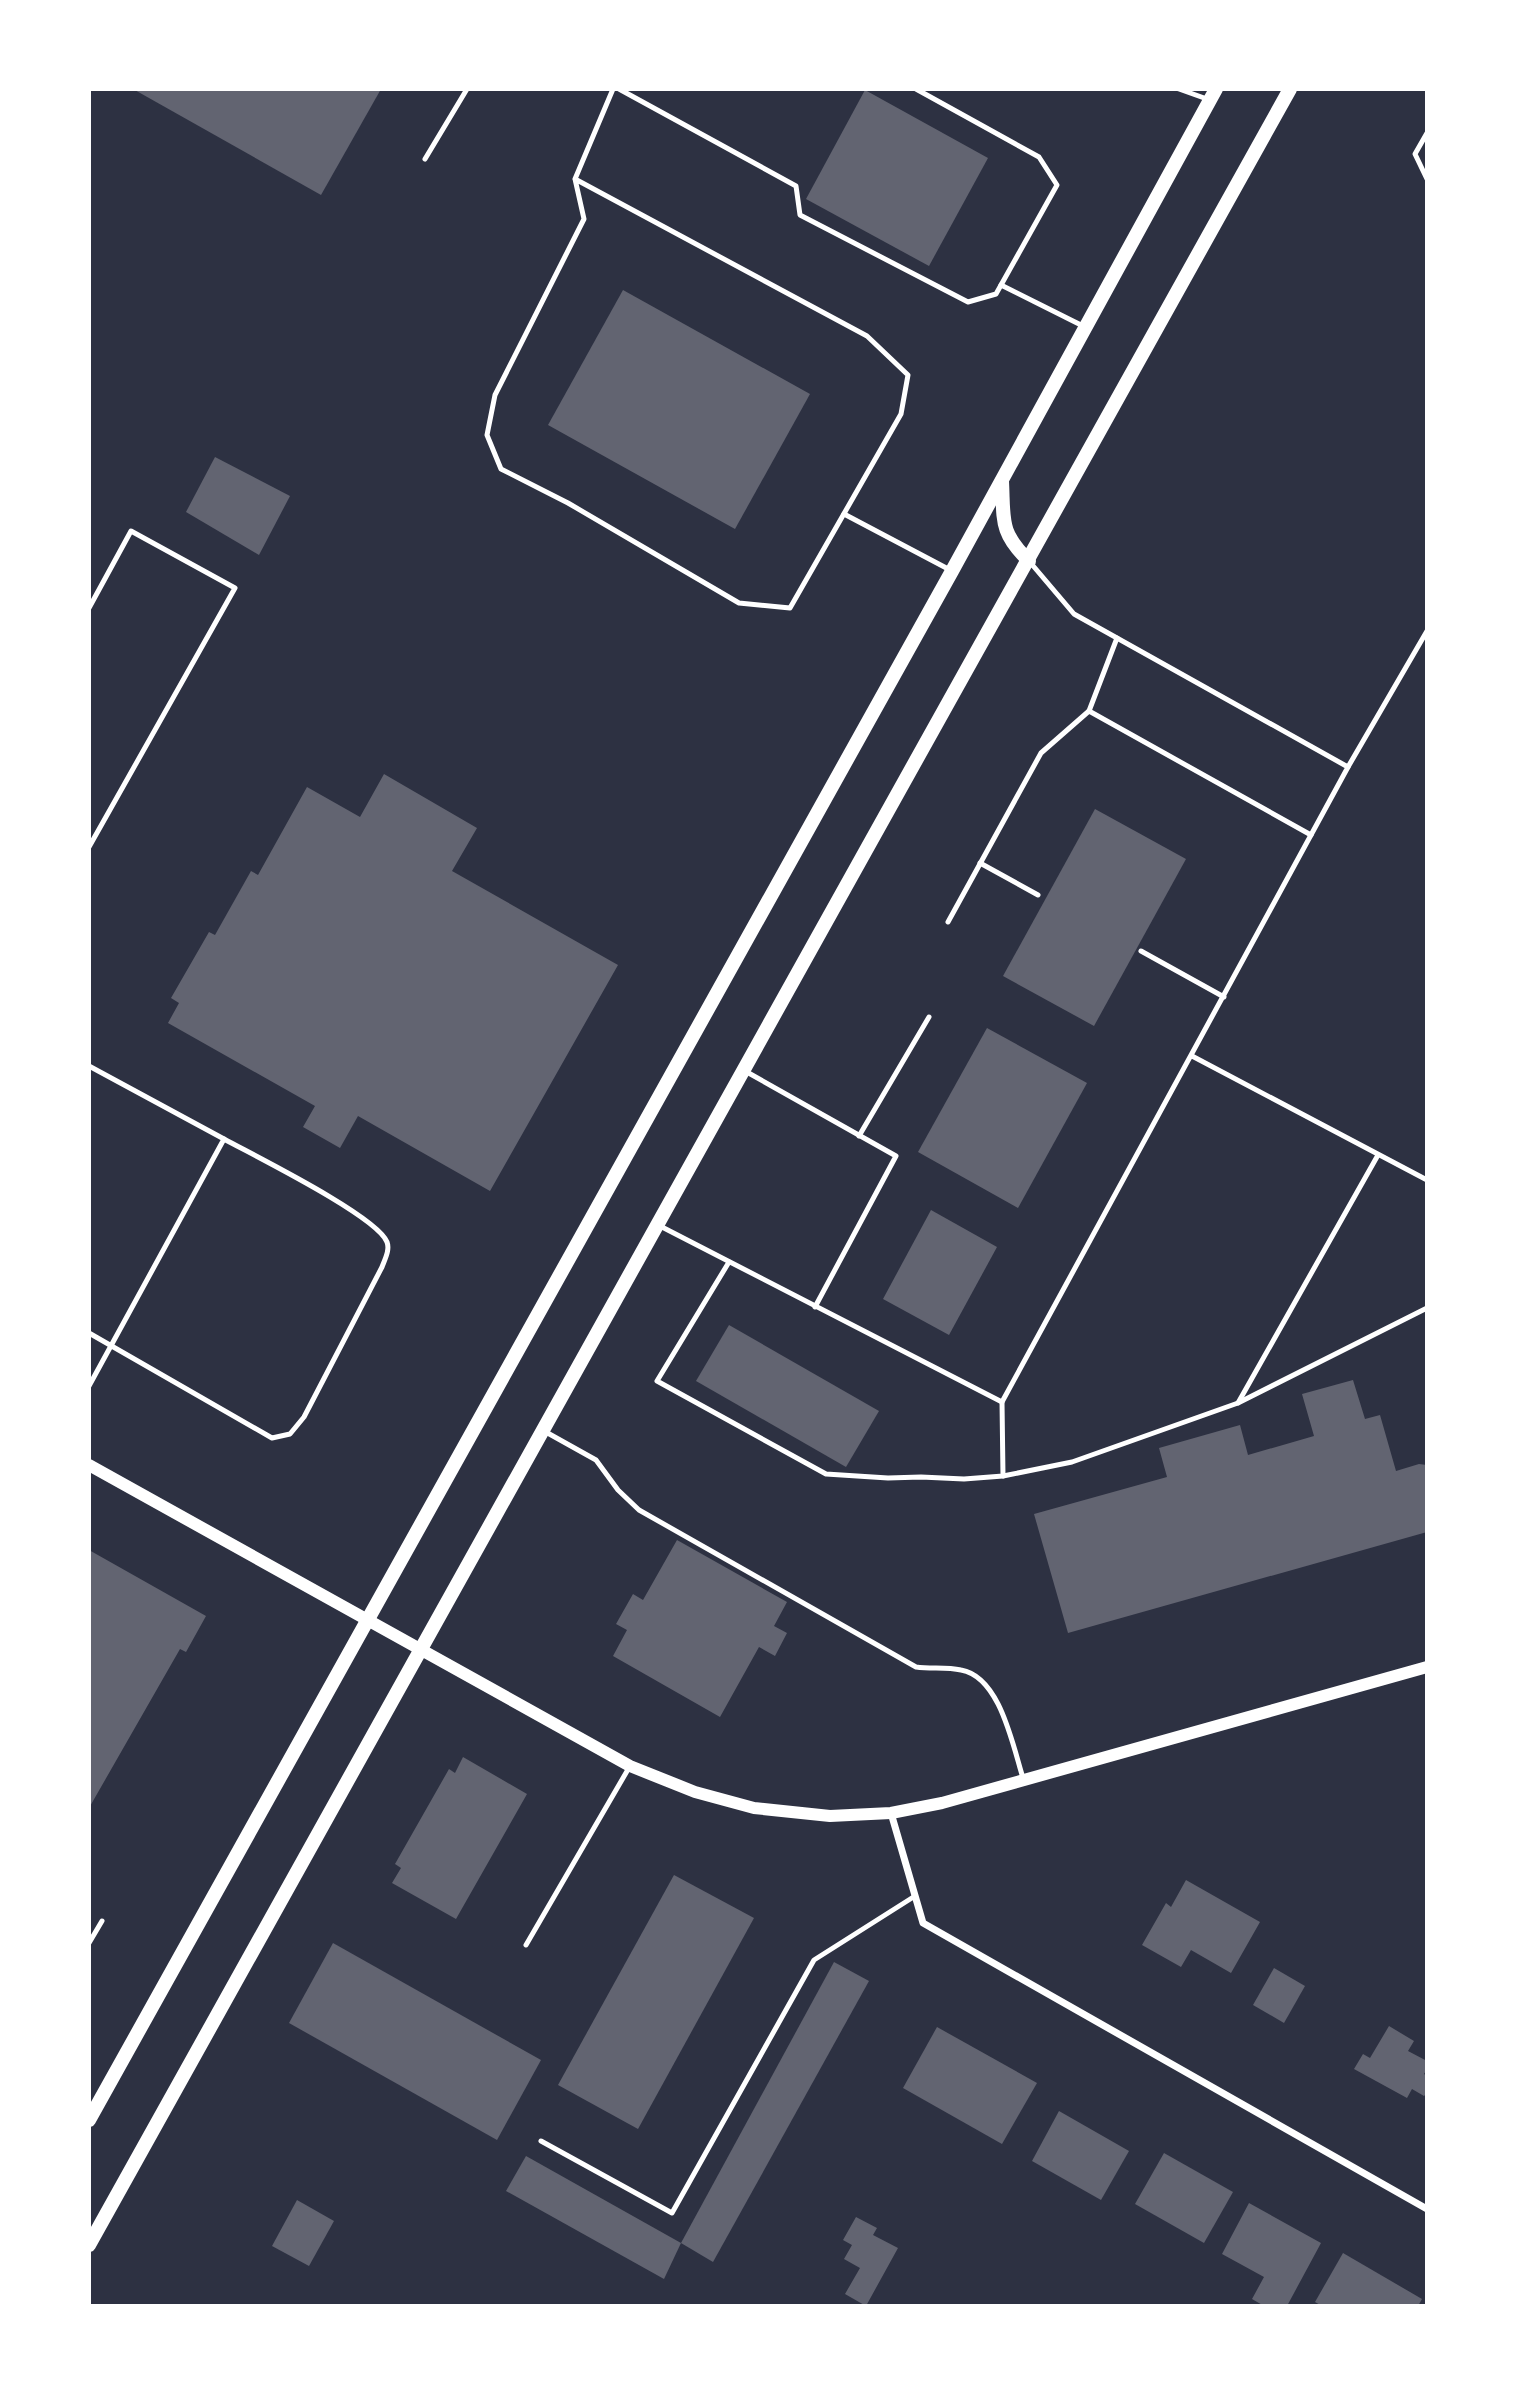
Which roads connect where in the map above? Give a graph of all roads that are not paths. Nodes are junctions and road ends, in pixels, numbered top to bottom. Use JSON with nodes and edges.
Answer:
{"nodes":[{"id":1,"x":467,"y":89,"type":"edge"},
{"id":2,"x":616,"y":89,"type":"edge"},
{"id":3,"x":916,"y":89,"type":"edge"},
{"id":4,"x":1179,"y":89,"type":"edge"},
{"id":5,"x":1290,"y":89,"type":"edge"},
{"id":6,"x":1213,"y":95,"type":"edge"},
{"id":7,"x":1427,"y":133,"type":"edge"},
{"id":8,"x":425,"y":159,"type":"dead end"},
{"id":9,"x":575,"y":179,"type":"junction"},
{"id":10,"x":1427,"y":179,"type":"edge"},
{"id":11,"x":1001,"y":285,"type":"junction"},
{"id":12,"x":1086,"y":327,"type":"junction"},
{"id":13,"x":1002,"y":479,"type":"junction"},
{"id":14,"x":844,"y":513,"type":"junction"},
{"id":15,"x":1029,"y":561,"type":"junction"},
{"id":16,"x":952,"y":571,"type":"junction"},
{"id":17,"x":89,"y":608,"type":"edge"},
{"id":18,"x":1427,"y":631,"type":"edge"},
{"id":19,"x":1117,"y":639,"type":"junction"},
{"id":20,"x":1089,"y":711,"type":"junction"},
{"id":21,"x":1348,"y":767,"type":"junction"},
{"id":22,"x":1311,"y":835,"type":"junction"},
{"id":23,"x":89,"y":847,"type":"edge"},
{"id":24,"x":980,"y":863,"type":"junction"},
{"id":25,"x":1038,"y":895,"type":"dead end"},
{"id":26,"x":948,"y":922,"type":"dead end"},
{"id":27,"x":1141,"y":951,"type":"dead end"},
{"id":28,"x":1224,"y":997,"type":"junction"},
{"id":29,"x":929,"y":1017,"type":"dead end"},
{"id":30,"x":1192,"y":1056,"type":"junction"},
{"id":31,"x":89,"y":1066,"type":"edge"},
{"id":32,"x":745,"y":1071,"type":"junction"},
{"id":33,"x":859,"y":1136,"type":"junction"},
{"id":34,"x":224,"y":1139,"type":"junction"},
{"id":35,"x":1378,"y":1154,"type":"junction"},
{"id":36,"x":1427,"y":1180,"type":"edge"},
{"id":37,"x":659,"y":1225,"type":"junction"},
{"id":38,"x":729,"y":1262,"type":"junction"},
{"id":39,"x":816,"y":1307,"type":"junction"},
{"id":40,"x":1427,"y":1308,"type":"edge"},
{"id":41,"x":89,"y":1333,"type":"edge"},
{"id":42,"x":111,"y":1346,"type":"junction"},
{"id":43,"x":89,"y":1386,"type":"edge"},
{"id":44,"x":1002,"y":1402,"type":"junction"},
{"id":45,"x":1238,"y":1403,"type":"junction"},
{"id":46,"x":544,"y":1431,"type":"junction"},
{"id":47,"x":89,"y":1465,"type":"edge"},
{"id":48,"x":1003,"y":1476,"type":"junction"},
{"id":49,"x":368,"y":1619,"type":"junction"},
{"id":50,"x":422,"y":1648,"type":"junction"},
{"id":51,"x":1427,"y":1667,"type":"edge"},
{"id":52,"x":630,"y":1766,"type":"junction"},
{"id":53,"x":1024,"y":1781,"type":"junction"},
{"id":54,"x":891,"y":1814,"type":"junction"},
{"id":55,"x":915,"y":1896,"type":"junction"},
{"id":56,"x":102,"y":1921,"type":"dead end"},
{"id":57,"x":89,"y":1943,"type":"edge"},
{"id":58,"x":526,"y":1945,"type":"dead end"},
{"id":59,"x":89,"y":2120,"type":"edge"},
{"id":60,"x":541,"y":2141,"type":"dead end"},
{"id":61,"x":1427,"y":2209,"type":"edge"},
{"id":62,"x":89,"y":2245,"type":"edge"}],
"edges":[{"from":1,"to":8,"type":"lane"},
{"from":2,"to":9,"type":"lane"},
{"from":2,"to":11,"type":"lane"},
{"from":3,"to":11,"type":"lane"},
{"from":4,"to":6,"type":"lane"},
{"from":5,"to":15,"type":"main road"},
{"from":6,"to":12,"type":"main road"},
{"from":7,"to":10,"type":"lane"},
{"from":9,"to":14,"type":"lane"},
{"from":9,"to":14,"type":"lane"},
{"from":11,"to":12,"type":"lane"},
{"from":12,"to":13,"type":"main road"},
{"from":13,"to":15,"type":"main road"},
{"from":13,"to":16,"type":"main road"},
{"from":14,"to":16,"type":"lane"},
{"from":15,"to":19,"type":"lane"},
{"from":15,"to":32,"type":"main road"},
{"from":16,"to":49,"type":"main road"},
{"from":17,"to":23,"type":"lane"},
{"from":18,"to":21,"type":"lane"},
{"from":19,"to":20,"type":"lane"},
{"from":19,"to":21,"type":"lane"},
{"from":20,"to":22,"type":"lane"},
{"from":20,"to":24,"type":"lane"},
{"from":21,"to":22,"type":"lane"},
{"from":22,"to":28,"type":"lane"},
{"from":24,"to":25,"type":"lane"},
{"from":24,"to":26,"type":"lane"},
{"from":27,"to":28,"type":"lane"},
{"from":28,"to":30,"type":"lane"},
{"from":29,"to":33,"type":"lane"},
{"from":30,"to":35,"type":"lane"},
{"from":30,"to":44,"type":"lane"},
{"from":31,"to":34,"type":"lane"},
{"from":32,"to":33,"type":"lane"},
{"from":32,"to":37,"type":"main road"},
{"from":33,"to":39,"type":"lane"},
{"from":34,"to":42,"type":"lane"},
{"from":34,"to":42,"type":"lane"},
{"from":35,"to":36,"type":"lane"},
{"from":35,"to":45,"type":"lane"},
{"from":37,"to":38,"type":"lane"},
{"from":37,"to":46,"type":"main road"},
{"from":38,"to":39,"type":"lane"},
{"from":38,"to":48,"type":"lane"},
{"from":39,"to":44,"type":"lane"},
{"from":40,"to":45,"type":"lane"},
{"from":41,"to":42,"type":"lane"},
{"from":42,"to":43,"type":"lane"},
{"from":44,"to":48,"type":"lane"},
{"from":45,"to":48,"type":"lane"},
{"from":46,"to":50,"type":"main road"},
{"from":46,"to":53,"type":"lane"},
{"from":47,"to":49,"type":"street"},
{"from":49,"to":50,"type":"street"},
{"from":49,"to":59,"type":"main road"},
{"from":50,"to":52,"type":"street"},
{"from":50,"to":62,"type":"main road"},
{"from":51,"to":53,"type":"street"},
{"from":52,"to":54,"type":"street"},
{"from":52,"to":58,"type":"lane"},
{"from":53,"to":54,"type":"street"},
{"from":54,"to":55,"type":"street"},
{"from":55,"to":60,"type":"lane"},
{"from":55,"to":61,"type":"street"},
{"from":56,"to":57,"type":"lane"}]}
